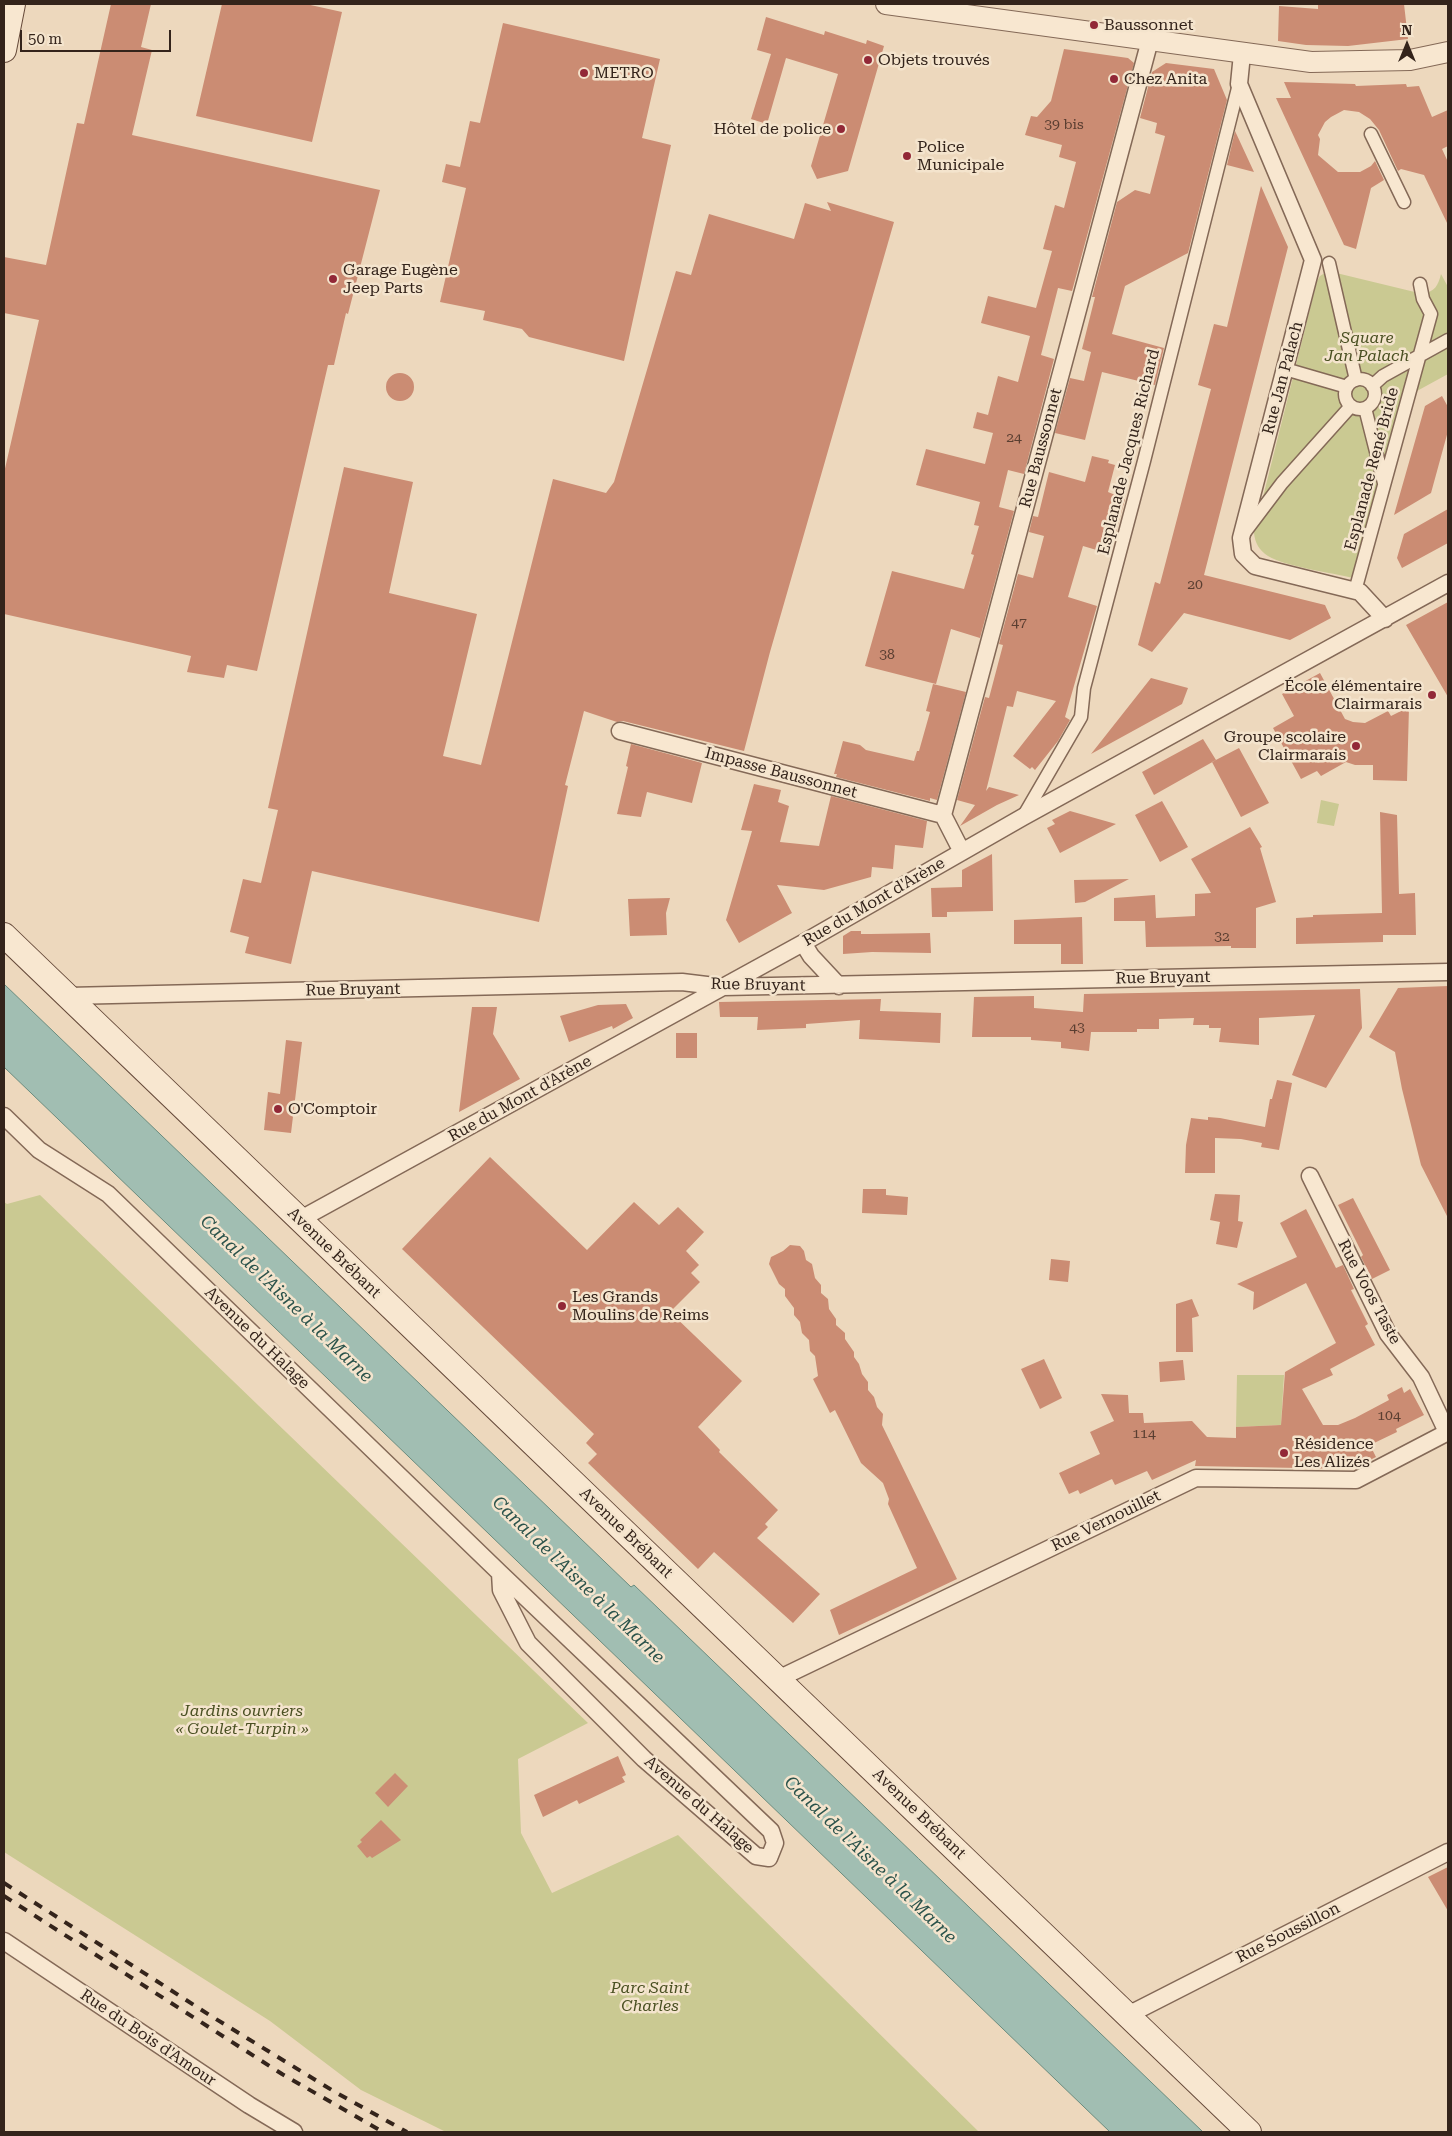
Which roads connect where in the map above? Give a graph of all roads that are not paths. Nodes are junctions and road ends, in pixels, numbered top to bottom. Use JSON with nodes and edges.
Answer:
{"nodes":[{"id":1,"x":13,"y":4,"type":"edge"},
{"id":2,"x":886,"y":4,"type":"edge"},
{"id":3,"x":913,"y":6,"type":"edge"},
{"id":4,"x":1150,"y":40,"type":"junction"},
{"id":5,"x":4,"y":50,"type":"edge"},
{"id":6,"x":1448,"y":52,"type":"edge"},
{"id":7,"x":1242,"y":54,"type":"junction"},
{"id":8,"x":1239,"y":84,"type":"junction"},
{"id":9,"x":1371,"y":134,"type":"dead end"},
{"id":10,"x":1404,"y":202,"type":"dead end"},
{"id":11,"x":1329,"y":263,"type":"dead end"},
{"id":12,"x":1420,"y":284,"type":"dead end"},
{"id":13,"x":1448,"y":340,"type":"edge"},
{"id":14,"x":1420,"y":356,"type":"junction"},
{"id":15,"x":1285,"y":369,"type":"junction"},
{"id":16,"x":1351,"y":384,"type":"junction"},
{"id":17,"x":1372,"y":386,"type":"junction"},
{"id":18,"x":1351,"y":406,"type":"junction"},
{"id":19,"x":1365,"y":408,"type":"junction"},
{"id":20,"x":1385,"y":486,"type":"junction"},
{"id":21,"x":1240,"y":538,"type":"junction"},
{"id":22,"x":1448,"y":583,"type":"edge"},
{"id":23,"x":1355,"y":591,"type":"junction"},
{"id":24,"x":1385,"y":619,"type":"junction"},
{"id":25,"x":620,"y":732,"type":"dead end"},
{"id":26,"x":943,"y":816,"type":"junction"},
{"id":27,"x":1023,"y":817,"type":"junction"},
{"id":28,"x":962,"y":852,"type":"junction"},
{"id":29,"x":4,"y":935,"type":"edge"},
{"id":30,"x":803,"y":943,"type":"junction"},
{"id":31,"x":1448,"y":972,"type":"edge"},
{"id":32,"x":839,"y":986,"type":"junction"},
{"id":33,"x":723,"y":987,"type":"junction"},
{"id":34,"x":68,"y":996,"type":"junction"},
{"id":35,"x":4,"y":1116,"type":"edge"},
{"id":36,"x":1310,"y":1176,"type":"dead end"},
{"id":37,"x":299,"y":1220,"type":"junction"},
{"id":38,"x":1448,"y":1432,"type":"edge"},
{"id":39,"x":500,"y":1573,"type":"junction"},
{"id":40,"x":778,"y":1679,"type":"junction"},
{"id":41,"x":1448,"y":1852,"type":"edge"},
{"id":42,"x":4,"y":1941,"type":"edge"},
{"id":43,"x":1128,"y":2015,"type":"junction"},
{"id":44,"x":294,"y":2132,"type":"edge"},
{"id":45,"x":1249,"y":2132,"type":"edge"}],
"edges":[{"from":1,"to":5,"type":"main road"},
{"from":2,"to":3,"type":"street"},
{"from":3,"to":4,"type":"street"},
{"from":4,"to":7,"type":"street"},
{"from":4,"to":26,"type":"street","name":"Rue Baussonnet"},
{"from":6,"to":7,"type":"street"},
{"from":7,"to":8,"type":"street","name":"Rue Jan Palach"},
{"from":8,"to":15,"type":"street","name":"Rue Jan Palach"},
{"from":8,"to":27,"type":"street","name":"Esplanade Jacques Richard"},
{"from":9,"to":10,"type":"street"},
{"from":11,"to":16,"type":"street"},
{"from":12,"to":14,"type":"street","name":"Esplanade René Bride"},
{"from":13,"to":14,"type":"street","name":"Esplanade René Bride"},
{"from":14,"to":17,"type":"street","name":"Esplanade René Bride"},
{"from":14,"to":20,"type":"street","name":"Esplanade René Bride"},
{"from":15,"to":16,"type":"street"},
{"from":15,"to":21,"type":"street","name":"Rue Jan Palach"},
{"from":16,"to":17,"type":"street"},
{"from":16,"to":18,"type":"street"},
{"from":17,"to":19,"type":"street"},
{"from":18,"to":19,"type":"street"},
{"from":18,"to":21,"type":"street"},
{"from":19,"to":20,"type":"street"},
{"from":20,"to":23,"type":"street","name":"Esplanade René Bride"},
{"from":21,"to":23,"type":"street"},
{"from":22,"to":24,"type":"street","name":"Rue du Mont d'Arène"},
{"from":23,"to":24,"type":"street"},
{"from":24,"to":27,"type":"street","name":"Rue du Mont d'Arène"},
{"from":25,"to":26,"type":"street","name":"Impasse Baussonnet"},
{"from":26,"to":28,"type":"street"},
{"from":27,"to":28,"type":"street","name":"Rue du Mont d'Arène"},
{"from":28,"to":30,"type":"street","name":"Rue du Mont d'Arène"},
{"from":29,"to":34,"type":"main road","name":"Avenue Brébant"},
{"from":30,"to":32,"type":"street"},
{"from":30,"to":33,"type":"street","name":"Rue du Mont d'Arène"},
{"from":31,"to":32,"type":"street","name":"Rue Bruyant"},
{"from":32,"to":33,"type":"street","name":"Rue Bruyant"},
{"from":33,"to":34,"type":"street","name":"Rue Bruyant"},
{"from":33,"to":37,"type":"street","name":"Rue du Mont d'Arène"},
{"from":34,"to":37,"type":"main road","name":"Avenue Brébant"},
{"from":35,"to":39,"type":"street","name":"Avenue du Halage"},
{"from":36,"to":38,"type":"street","name":"Rue Voos Taste"},
{"from":37,"to":40,"type":"main road","name":"Avenue Brébant"},
{"from":38,"to":40,"type":"street","name":"Rue Vernouillet"},
{"from":39,"to":39,"type":"street","name":"Avenue du Halage"},
{"from":40,"to":43,"type":"main road","name":"Avenue Brébant"},
{"from":41,"to":43,"type":"street","name":"Rue Soussillon"},
{"from":42,"to":44,"type":"street","name":"Rue du Bois d'Amour"},
{"from":43,"to":45,"type":"main road","name":"Avenue Brébant"}]}
